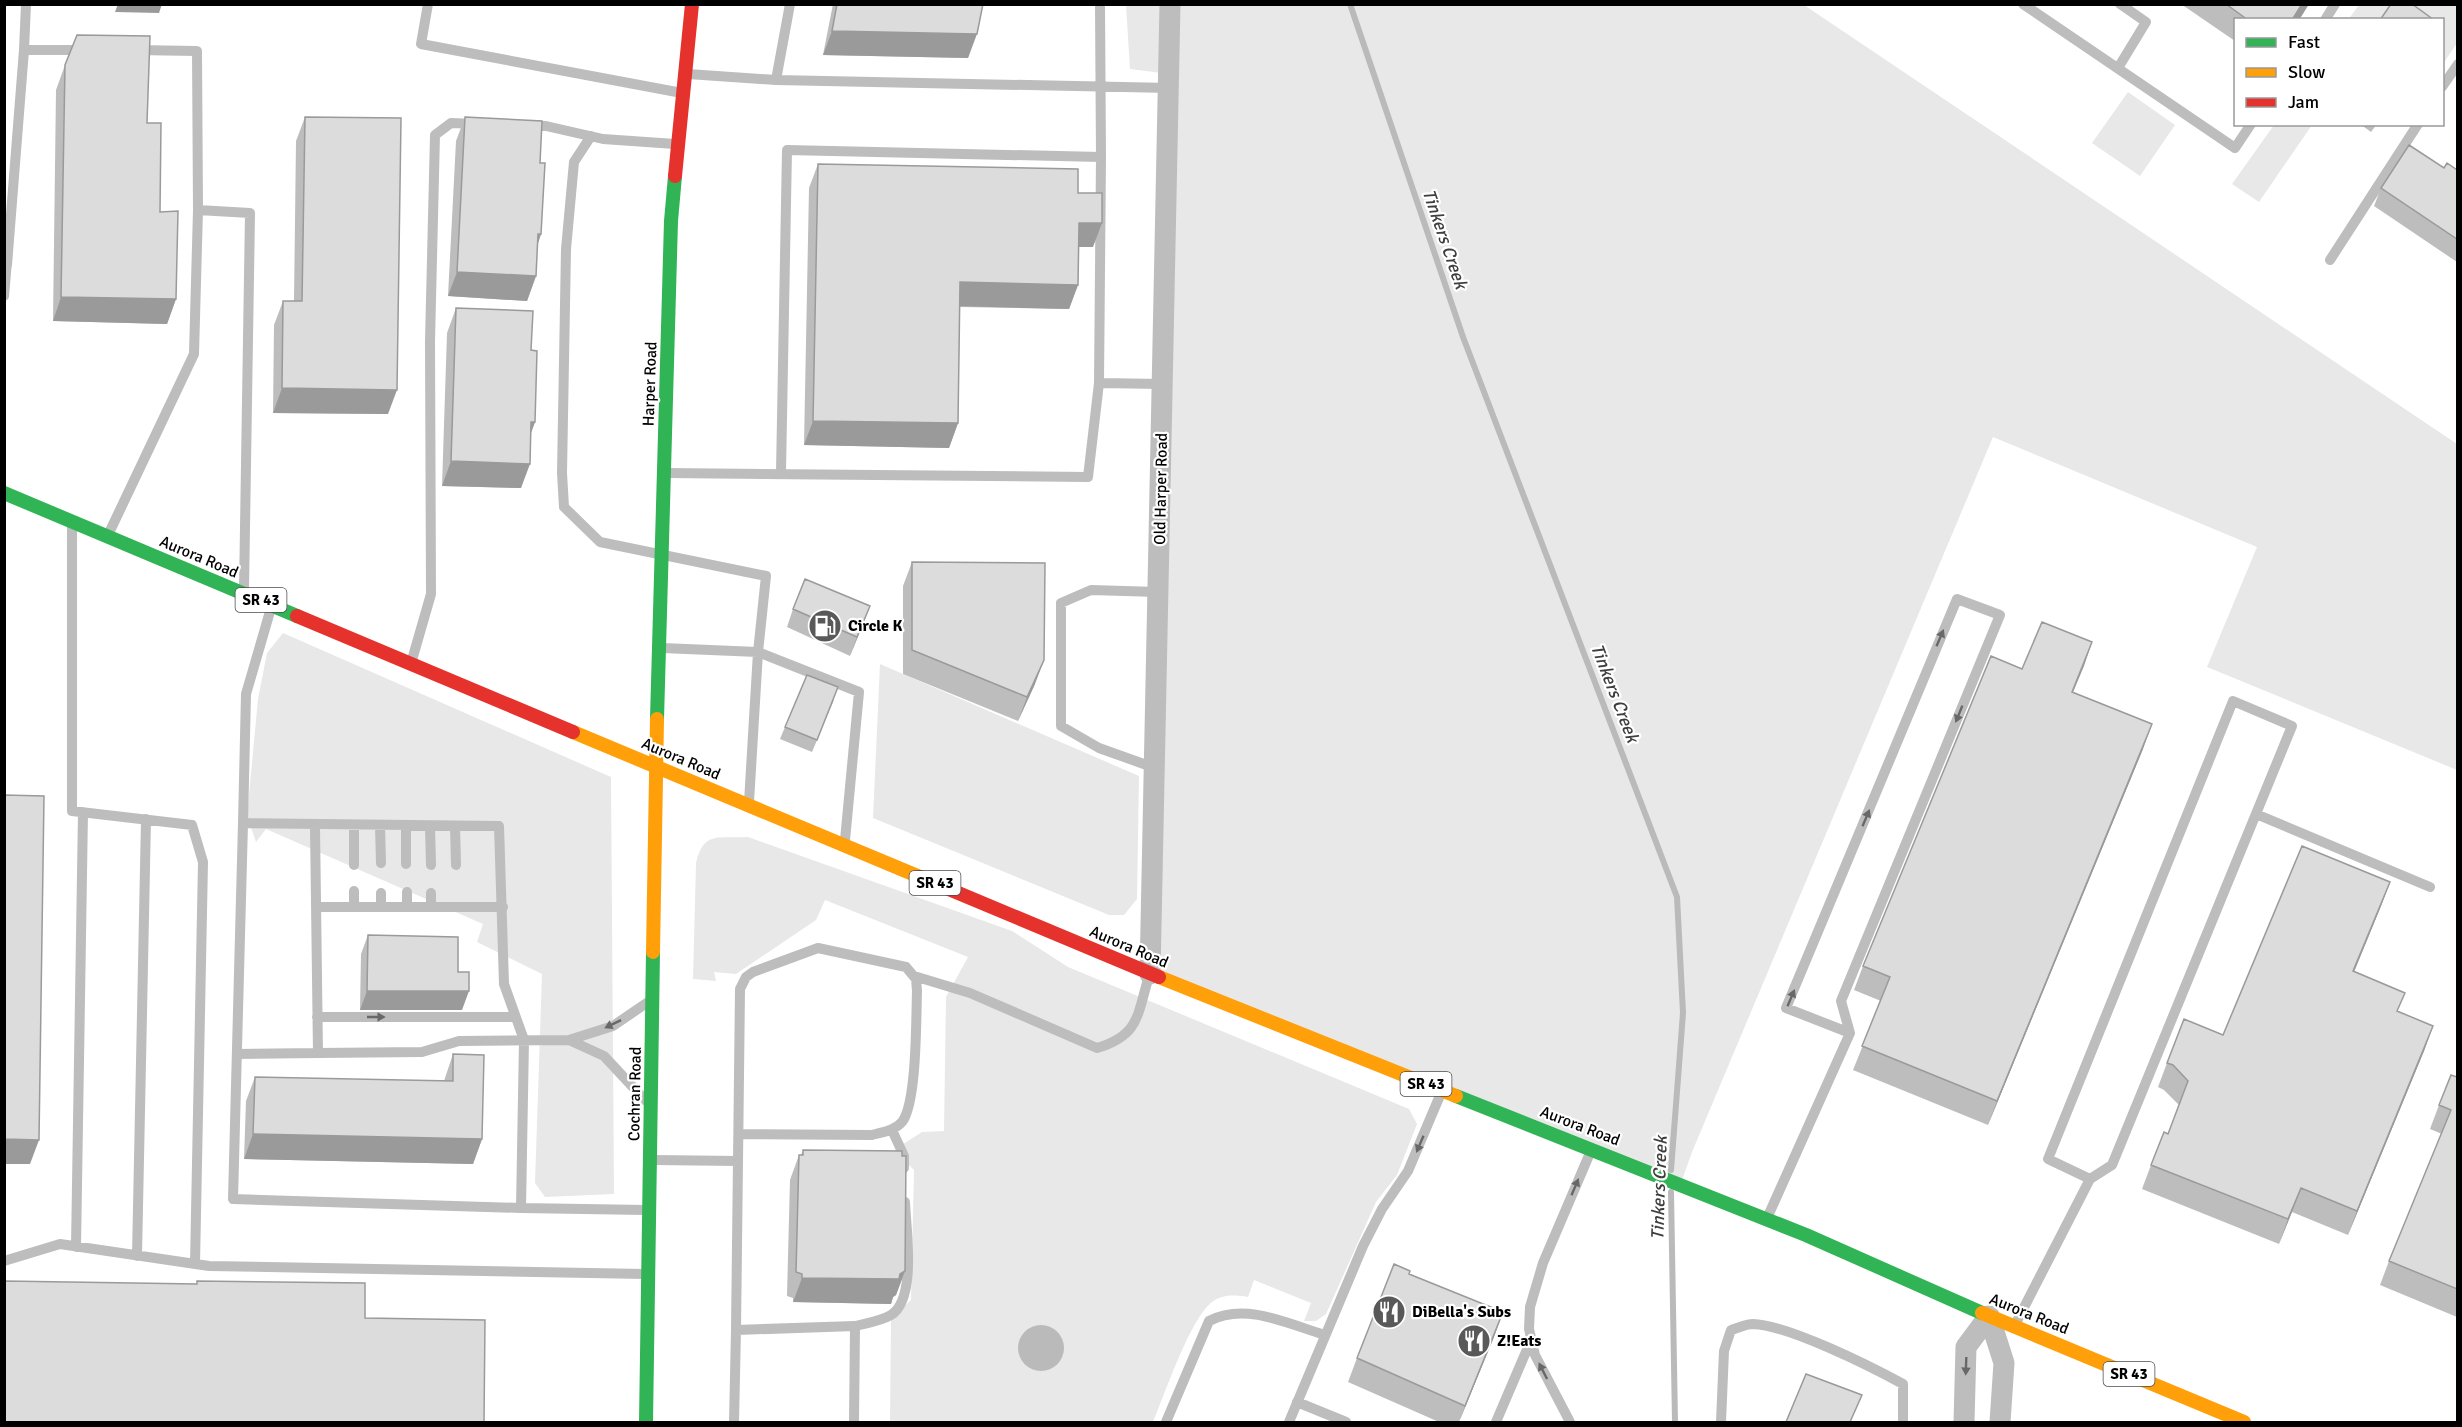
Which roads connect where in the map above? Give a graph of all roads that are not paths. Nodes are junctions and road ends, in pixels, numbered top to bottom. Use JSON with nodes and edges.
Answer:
{"nodes":[{"id":1,"x":26,"y":4,"type":"edge"},
{"id":2,"x":428,"y":4,"type":"edge"},
{"id":3,"x":692,"y":4,"type":"edge"},
{"id":4,"x":790,"y":4,"type":"edge"},
{"id":5,"x":1100,"y":4,"type":"edge"},
{"id":6,"x":1170,"y":4,"type":"edge"},
{"id":7,"x":2023,"y":4,"type":"edge"},
{"id":8,"x":2120,"y":4,"type":"edge"},
{"id":9,"x":2336,"y":4,"type":"edge"},
{"id":10,"x":2326,"y":18,"type":"edge"},
{"id":11,"x":24,"y":50,"type":"junction"},
{"id":12,"x":94,"y":50,"type":"edge"},
{"id":13,"x":128,"y":50,"type":"edge"},
{"id":14,"x":2457,"y":64,"type":"edge"},
{"id":15,"x":2118,"y":68,"type":"junction"},
{"id":16,"x":685,"y":74,"type":"junction"},
{"id":17,"x":776,"y":80,"type":"junction"},
{"id":18,"x":2444,"y":84,"type":"edge"},
{"id":19,"x":1101,"y":85,"type":"junction"},
{"id":20,"x":1170,"y":88,"type":"junction"},
{"id":21,"x":683,"y":93,"type":"junction"},
{"id":22,"x":487,"y":124,"type":"edge"},
{"id":23,"x":510,"y":125,"type":"edge"},
{"id":24,"x":2250,"y":126,"type":"edge"},
{"id":25,"x":2417,"y":126,"type":"edge"},
{"id":26,"x":591,"y":136,"type":"junction"},
{"id":27,"x":678,"y":144,"type":"junction"},
{"id":28,"x":1101,"y":157,"type":"junction"},
{"id":29,"x":198,"y":210,"type":"junction"},
{"id":30,"x":2330,"y":260,"type":"dead end"},
{"id":31,"x":6,"y":262,"type":"edge"},
{"id":32,"x":4,"y":296,"type":"edge"},
{"id":33,"x":1099,"y":383,"type":"junction"},
{"id":34,"x":1163,"y":384,"type":"junction"},
{"id":35,"x":781,"y":472,"type":"junction"},
{"id":36,"x":663,"y":473,"type":"junction"},
{"id":37,"x":4,"y":493,"type":"edge"},
{"id":38,"x":72,"y":521,"type":"junction"},
{"id":39,"x":107,"y":536,"type":"junction"},
{"id":40,"x":661,"y":553,"type":"junction"},
{"id":41,"x":1158,"y":592,"type":"junction"},
{"id":42,"x":244,"y":593,"type":"junction"},
{"id":43,"x":272,"y":605,"type":"junction"},
{"id":44,"x":659,"y":648,"type":"junction"},
{"id":45,"x":758,"y":652,"type":"junction"},
{"id":46,"x":411,"y":663,"type":"junction"},
{"id":47,"x":656,"y":766,"type":"junction"},
{"id":48,"x":1155,"y":768,"type":"junction"},
{"id":49,"x":749,"y":805,"type":"junction"},
{"id":50,"x":83,"y":812,"type":"junction"},
{"id":51,"x":2256,"y":814,"type":"junction"},
{"id":52,"x":146,"y":819,"type":"junction"},
{"id":53,"x":243,"y":823,"type":"junction"},
{"id":54,"x":354,"y":825,"type":"junction"},
{"id":55,"x":315,"y":826,"type":"junction"},
{"id":56,"x":380,"y":826,"type":"junction"},
{"id":57,"x":406,"y":826,"type":"junction"},
{"id":58,"x":430,"y":826,"type":"junction"},
{"id":59,"x":455,"y":826,"type":"junction"},
{"id":60,"x":844,"y":845,"type":"junction"},
{"id":61,"x":381,"y":863,"type":"dead end"},
{"id":62,"x":406,"y":864,"type":"dead end"},
{"id":63,"x":354,"y":865,"type":"dead end"},
{"id":64,"x":431,"y":865,"type":"dead end"},
{"id":65,"x":456,"y":865,"type":"dead end"},
{"id":66,"x":2430,"y":887,"type":"dead end"},
{"id":67,"x":354,"y":891,"type":"dead end"},
{"id":68,"x":407,"y":892,"type":"dead end"},
{"id":69,"x":381,"y":893,"type":"dead end"},
{"id":70,"x":431,"y":893,"type":"dead end"},
{"id":71,"x":456,"y":894,"type":"dead end"},
{"id":72,"x":316,"y":907,"type":"junction"},
{"id":73,"x":354,"y":907,"type":"junction"},
{"id":74,"x":381,"y":907,"type":"junction"},
{"id":75,"x":407,"y":907,"type":"junction"},
{"id":76,"x":431,"y":907,"type":"junction"},
{"id":77,"x":457,"y":907,"type":"junction"},
{"id":78,"x":503,"y":907,"type":"junction"},
{"id":79,"x":1150,"y":974,"type":"junction"},
{"id":80,"x":914,"y":976,"type":"junction"},
{"id":81,"x":652,"y":998,"type":"junction"},
{"id":82,"x":317,"y":1017,"type":"junction"},
{"id":83,"x":515,"y":1017,"type":"junction"},
{"id":84,"x":1850,"y":1033,"type":"junction"},
{"id":85,"x":524,"y":1040,"type":"junction"},
{"id":86,"x":569,"y":1040,"type":"junction"},
{"id":87,"x":318,"y":1053,"type":"junction"},
{"id":88,"x":237,"y":1054,"type":"junction"},
{"id":89,"x":1443,"y":1090,"type":"junction"},
{"id":90,"x":651,"y":1107,"type":"junction"},
{"id":91,"x":892,"y":1130,"type":"junction"},
{"id":92,"x":739,"y":1134,"type":"junction"},
{"id":93,"x":1591,"y":1149,"type":"junction"},
{"id":94,"x":650,"y":1160,"type":"junction"},
{"id":95,"x":738,"y":1161,"type":"junction"},
{"id":96,"x":2090,"y":1179,"type":"junction"},
{"id":97,"x":521,"y":1208,"type":"junction"},
{"id":98,"x":649,"y":1210,"type":"junction"},
{"id":99,"x":1767,"y":1219,"type":"junction"},
{"id":100,"x":76,"y":1247,"type":"junction"},
{"id":101,"x":137,"y":1256,"type":"junction"},
{"id":102,"x":4,"y":1261,"type":"edge"},
{"id":103,"x":195,"y":1264,"type":"junction"},
{"id":104,"x":648,"y":1275,"type":"junction"},
{"id":105,"x":1989,"y":1316,"type":"junction"},
{"id":106,"x":855,"y":1326,"type":"junction"},
{"id":107,"x":2014,"y":1326,"type":"junction"},
{"id":108,"x":736,"y":1330,"type":"junction"},
{"id":109,"x":1325,"y":1335,"type":"junction"},
{"id":110,"x":1532,"y":1340,"type":"junction"},
{"id":111,"x":1297,"y":1402,"type":"junction"},
{"id":112,"x":646,"y":1422,"type":"edge"},
{"id":113,"x":734,"y":1422,"type":"edge"},
{"id":114,"x":854,"y":1422,"type":"edge"},
{"id":115,"x":1166,"y":1422,"type":"edge"},
{"id":116,"x":1289,"y":1422,"type":"edge"},
{"id":117,"x":1346,"y":1422,"type":"edge"},
{"id":118,"x":1496,"y":1422,"type":"edge"},
{"id":119,"x":1570,"y":1422,"type":"edge"},
{"id":120,"x":1721,"y":1422,"type":"edge"},
{"id":121,"x":1903,"y":1422,"type":"edge"},
{"id":122,"x":1964,"y":1422,"type":"edge"},
{"id":123,"x":2000,"y":1422,"type":"edge"},
{"id":124,"x":2244,"y":1422,"type":"edge"}],
"edges":[{"from":1,"to":11,"type":"lane"},
{"from":2,"to":21,"type":"lane"},
{"from":3,"to":16,"type":"main road","name":"Harper Road"},
{"from":4,"to":17,"type":"lane"},
{"from":5,"to":19,"type":"lane"},
{"from":6,"to":20,"type":"street","name":"Old Harper Road"},
{"from":7,"to":15,"type":"lane"},
{"from":8,"to":15,"type":"lane"},
{"from":9,"to":10,"type":"lane"},
{"from":11,"to":12,"type":"lane"},
{"from":11,"to":31,"type":"lane"},
{"from":13,"to":29,"type":"lane"},
{"from":14,"to":18,"type":"lane"},
{"from":15,"to":24,"type":"lane"},
{"from":16,"to":17,"type":"lane"},
{"from":16,"to":21,"type":"main road","name":"Harper Road"},
{"from":17,"to":19,"type":"lane"},
{"from":19,"to":20,"type":"lane"},
{"from":19,"to":28,"type":"lane"},
{"from":20,"to":34,"type":"street","name":"Old Harper Road"},
{"from":21,"to":27,"type":"main road","name":"Harper Road"},
{"from":22,"to":46,"type":"lane"},
{"from":23,"to":26,"type":"lane"},
{"from":25,"to":30,"type":"lane"},
{"from":26,"to":27,"type":"lane"},
{"from":26,"to":40,"type":"lane"},
{"from":27,"to":36,"type":"main road","name":"Harper Road"},
{"from":28,"to":33,"type":"lane"},
{"from":28,"to":35,"type":"lane"},
{"from":29,"to":39,"type":"lane"},
{"from":29,"to":42,"type":"lane"},
{"from":31,"to":32,"type":"lane"},
{"from":33,"to":34,"type":"lane"},
{"from":33,"to":35,"type":"lane"},
{"from":34,"to":41,"type":"street","name":"Old Harper Road"},
{"from":35,"to":36,"type":"lane"},
{"from":36,"to":40,"type":"main road","name":"Harper Road"},
{"from":37,"to":38,"type":"main road","name":"Aurora Road","number":"SR 43"},
{"from":38,"to":39,"type":"main road","name":"Aurora Road","number":"SR 43"},
{"from":38,"to":50,"type":"lane"},
{"from":39,"to":42,"type":"main road","name":"Aurora Road","number":"SR 43"},
{"from":40,"to":44,"type":"main road","name":"Harper Road"},
{"from":40,"to":45,"type":"lane"},
{"from":41,"to":48,"type":"street","name":"Old Harper Road"},
{"from":41,"to":48,"type":"lane"},
{"from":42,"to":43,"type":"main road","name":"Aurora Road","number":"SR 43"},
{"from":43,"to":46,"type":"main road","name":"Aurora Road","number":"SR 43"},
{"from":43,"to":53,"type":"lane"},
{"from":44,"to":45,"type":"lane"},
{"from":44,"to":47,"type":"main road","name":"Harper Road"},
{"from":45,"to":49,"type":"lane"},
{"from":45,"to":60,"type":"lane"},
{"from":46,"to":47,"type":"main road","name":"Aurora Road","number":"SR 43"},
{"from":47,"to":49,"type":"main road","name":"Aurora Road","number":"SR 43"},
{"from":47,"to":81,"type":"main road","name":"Cochran Road"},
{"from":48,"to":79,"type":"street","name":"Old Harper Road"},
{"from":49,"to":60,"type":"main road","name":"Aurora Road","number":"SR 43"},
{"from":50,"to":52,"type":"lane"},
{"from":50,"to":100,"type":"lane"},
{"from":51,"to":66,"type":"lane"},
{"from":51,"to":96,"type":"lane"},
{"from":51,"to":96,"type":"lane"},
{"from":52,"to":101,"type":"lane"},
{"from":52,"to":103,"type":"lane"},
{"from":53,"to":55,"type":"lane"},
{"from":53,"to":88,"type":"lane"},
{"from":54,"to":55,"type":"lane"},
{"from":54,"to":56,"type":"lane"},
{"from":54,"to":63,"type":"lane"},
{"from":55,"to":72,"type":"lane"},
{"from":56,"to":57,"type":"lane"},
{"from":56,"to":61,"type":"lane"},
{"from":57,"to":58,"type":"lane"},
{"from":57,"to":62,"type":"lane"},
{"from":58,"to":59,"type":"lane"},
{"from":58,"to":64,"type":"lane"},
{"from":59,"to":65,"type":"lane"},
{"from":59,"to":78,"type":"lane"},
{"from":60,"to":79,"type":"main road","name":"Aurora Road","number":"SR 43"},
{"from":67,"to":73,"type":"lane"},
{"from":68,"to":75,"type":"lane"},
{"from":69,"to":74,"type":"lane"},
{"from":70,"to":76,"type":"lane"},
{"from":71,"to":77,"type":"lane"},
{"from":72,"to":73,"type":"lane"},
{"from":72,"to":82,"type":"lane"},
{"from":73,"to":74,"type":"lane"},
{"from":74,"to":75,"type":"lane"},
{"from":75,"to":76,"type":"lane"},
{"from":76,"to":77,"type":"lane"},
{"from":77,"to":78,"type":"lane"},
{"from":78,"to":83,"type":"lane"},
{"from":79,"to":80,"type":"lane"},
{"from":79,"to":89,"type":"main road","name":"Aurora Road","number":"SR 43"},
{"from":80,"to":91,"type":"lane"},
{"from":80,"to":92,"type":"lane"},
{"from":81,"to":86,"type":"lane","one_way":true},
{"from":81,"to":90,"type":"main road","name":"Cochran Road"},
{"from":82,"to":83,"type":"lane","one_way":true},
{"from":82,"to":87,"type":"lane"},
{"from":83,"to":85,"type":"lane"},
{"from":84,"to":84,"type":"lane","one_way":true},
{"from":84,"to":99,"type":"lane"},
{"from":85,"to":86,"type":"lane"},
{"from":85,"to":87,"type":"lane"},
{"from":85,"to":97,"type":"lane"},
{"from":86,"to":90,"type":"lane"},
{"from":87,"to":88,"type":"lane"},
{"from":88,"to":97,"type":"lane"},
{"from":89,"to":93,"type":"main road","name":"Aurora Road","number":"SR 43"},
{"from":89,"to":109,"type":"lane","one_way":true},
{"from":90,"to":94,"type":"main road","name":"Cochran Road"},
{"from":91,"to":92,"type":"lane"},
{"from":91,"to":106,"type":"lane"},
{"from":92,"to":95,"type":"lane"},
{"from":93,"to":99,"type":"main road","name":"Aurora Road","number":"SR 43"},
{"from":110,"to":93,"type":"lane","one_way":true},
{"from":94,"to":95,"type":"lane"},
{"from":94,"to":98,"type":"main road","name":"Cochran Road"},
{"from":95,"to":108,"type":"lane"},
{"from":96,"to":107,"type":"lane"},
{"from":97,"to":98,"type":"lane"},
{"from":98,"to":104,"type":"main road","name":"Cochran Road"},
{"from":99,"to":105,"type":"main road","name":"Aurora Road","number":"SR 43"},
{"from":100,"to":101,"type":"lane"},
{"from":100,"to":102,"type":"lane"},
{"from":101,"to":103,"type":"lane"},
{"from":103,"to":104,"type":"lane"},
{"from":104,"to":112,"type":"main road","name":"Cochran Road"},
{"from":105,"to":107,"type":"main road","name":"Aurora Road","number":"SR 43"},
{"from":105,"to":122,"type":"street","one_way":true},
{"from":105,"to":123,"type":"street"},
{"from":106,"to":108,"type":"lane"},
{"from":106,"to":114,"type":"lane"},
{"from":107,"to":124,"type":"main road","name":"Aurora Road","number":"SR 43"},
{"from":108,"to":113,"type":"lane"},
{"from":109,"to":111,"type":"lane"},
{"from":109,"to":115,"type":"lane"},
{"from":110,"to":118,"type":"lane"},
{"from":119,"to":110,"type":"lane","one_way":true},
{"from":111,"to":116,"type":"lane"},
{"from":111,"to":117,"type":"lane"},
{"from":120,"to":121,"type":"lane"}]}
